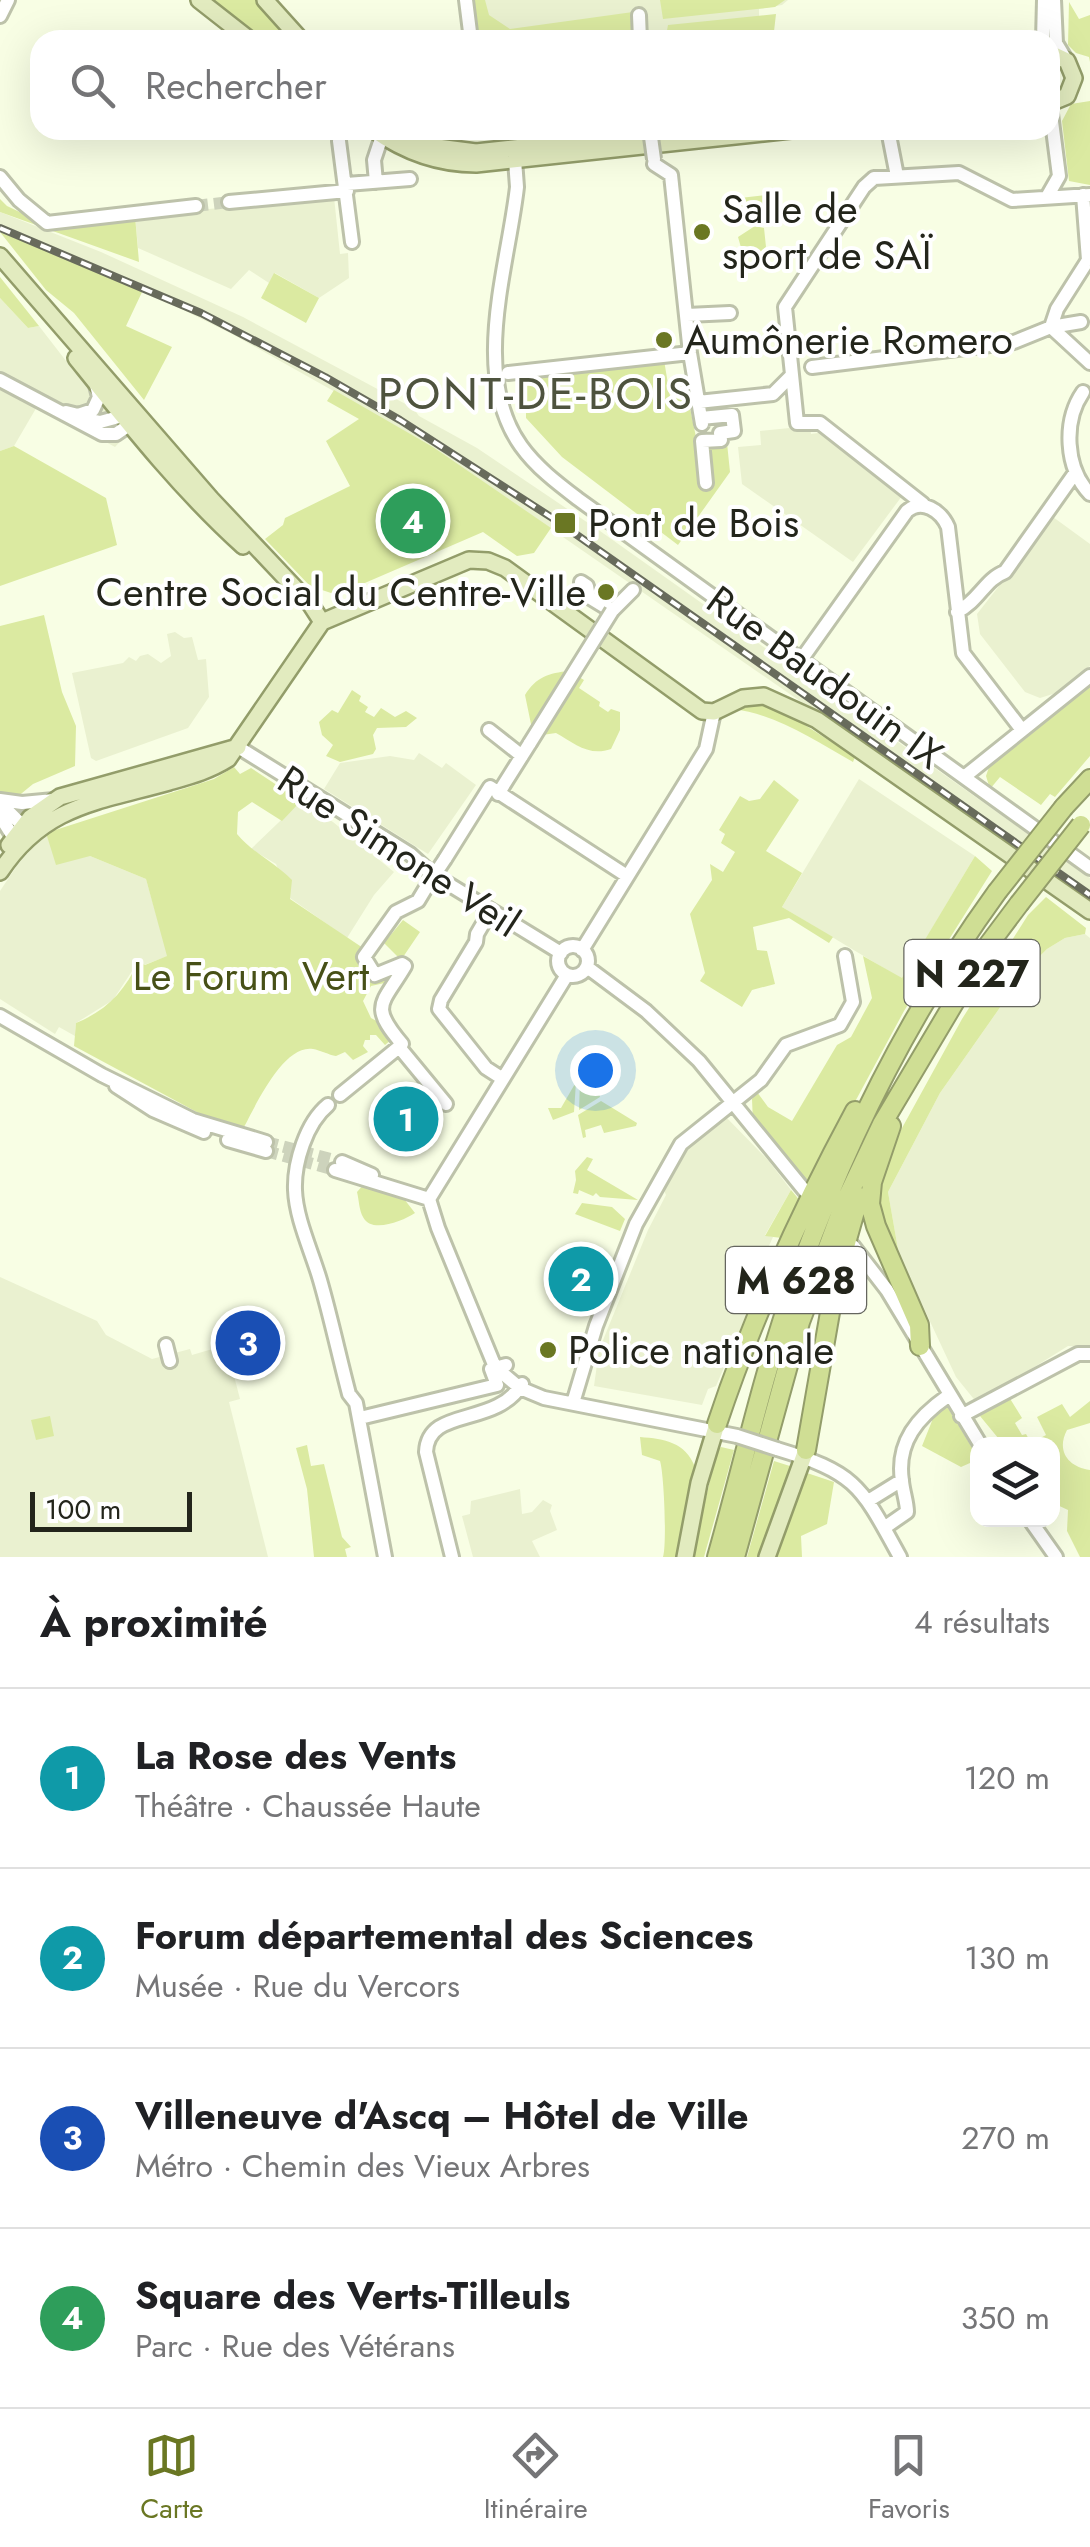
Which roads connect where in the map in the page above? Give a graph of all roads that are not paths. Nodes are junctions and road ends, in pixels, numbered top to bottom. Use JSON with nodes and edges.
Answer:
{"nodes":[{"id":1,"x":8,"y":0,"type":"edge"},
{"id":2,"x":199,"y":0,"type":"edge"},
{"id":3,"x":266,"y":0,"type":"edge"},
{"id":4,"x":466,"y":0,"type":"edge"},
{"id":5,"x":1044,"y":0,"type":"edge"},
{"id":6,"x":1054,"y":0,"type":"edge"},
{"id":7,"x":0,"y":16,"type":"edge"},
{"id":8,"x":237,"y":30,"type":"edge"},
{"id":9,"x":293,"y":30,"type":"edge"},
{"id":10,"x":470,"y":30,"type":"edge"},
{"id":11,"x":1042,"y":30,"type":"edge"},
{"id":12,"x":1055,"y":30,"type":"edge"},
{"id":13,"x":1061,"y":58,"type":"edge"},
{"id":14,"x":1090,"y":72,"type":"edge"},
{"id":15,"x":1086,"y":90,"type":"dead end"},
{"id":16,"x":1060,"y":97,"type":"edge"},
{"id":17,"x":1060,"y":100,"type":"edge"},
{"id":18,"x":381,"y":140,"type":"edge"},
{"id":19,"x":412,"y":140,"type":"edge"},
{"id":20,"x":616,"y":140,"type":"edge"},
{"id":21,"x":651,"y":140,"type":"edge"},
{"id":22,"x":680,"y":140,"type":"edge"},
{"id":23,"x":890,"y":140,"type":"edge"},
{"id":24,"x":1057,"y":140,"type":"edge"},
{"id":25,"x":339,"y":141,"type":"dead end"},
{"id":26,"x":514,"y":155,"type":"junction"},
{"id":27,"x":897,"y":176,"type":"junction"},
{"id":28,"x":1059,"y":176,"type":"junction"},
{"id":29,"x":0,"y":177,"type":"edge"},
{"id":30,"x":410,"y":179,"type":"dead end"},
{"id":31,"x":376,"y":182,"type":"junction"},
{"id":32,"x":347,"y":187,"type":"junction"},
{"id":33,"x":1085,"y":195,"type":"edge"},
{"id":34,"x":1047,"y":197,"type":"junction"},
{"id":35,"x":229,"y":202,"type":"tunnel mouth"},
{"id":36,"x":196,"y":206,"type":"tunnel mouth"},
{"id":37,"x":352,"y":242,"type":"dead end"},
{"id":38,"x":0,"y":256,"type":"edge"},
{"id":39,"x":1089,"y":259,"type":"edge"},
{"id":40,"x":16,"y":276,"type":"junction"},
{"id":41,"x":730,"y":314,"type":"dead end"},
{"id":42,"x":687,"y":315,"type":"junction"},
{"id":43,"x":1082,"y":322,"type":"dead end"},
{"id":44,"x":1050,"y":328,"type":"junction"},
{"id":45,"x":690,"y":352,"type":"junction"},
{"id":46,"x":1090,"y":362,"type":"edge"},
{"id":47,"x":812,"y":367,"type":"dead end"},
{"id":48,"x":508,"y":373,"type":"dead end"},
{"id":49,"x":794,"y":373,"type":"junction"},
{"id":50,"x":93,"y":379,"type":"junction"},
{"id":51,"x":0,"y":380,"type":"edge"},
{"id":52,"x":1083,"y":392,"type":"dead end"},
{"id":53,"x":698,"y":402,"type":"junction"},
{"id":54,"x":50,"y":406,"type":"junction"},
{"id":55,"x":72,"y":414,"type":"junction"},
{"id":56,"x":130,"y":418,"type":"junction"},
{"id":57,"x":1075,"y":473,"type":"junction"},
{"id":58,"x":706,"y":483,"type":"dead end"},
{"id":59,"x":1090,"y":494,"type":"edge"},
{"id":60,"x":922,"y":504,"type":"junction"},
{"id":61,"x":584,"y":582,"type":"dead end"},
{"id":62,"x":633,"y":590,"type":"dead end"},
{"id":63,"x":612,"y":611,"type":"junction"},
{"id":64,"x":957,"y":612,"type":"junction"},
{"id":65,"x":322,"y":622,"type":"junction"},
{"id":66,"x":800,"y":660,"type":"junction"},
{"id":67,"x":1090,"y":676,"type":"edge"},
{"id":68,"x":714,"y":712,"type":"junction"},
{"id":69,"x":489,"y":730,"type":"dead end"},
{"id":70,"x":1022,"y":730,"type":"junction"},
{"id":71,"x":238,"y":747,"type":"junction"},
{"id":72,"x":526,"y":750,"type":"junction"},
{"id":73,"x":964,"y":777,"type":"junction"},
{"id":74,"x":1090,"y":779,"type":"edge"},
{"id":75,"x":498,"y":794,"type":"junction"},
{"id":76,"x":54,"y":800,"type":"junction"},
{"id":77,"x":0,"y":802,"type":"edge"},
{"id":78,"x":0,"y":816,"type":"edge"},
{"id":79,"x":1086,"y":820,"type":"edge"},
{"id":80,"x":18,"y":837,"type":"junction"},
{"id":81,"x":0,"y":859,"type":"edge"},
{"id":82,"x":1090,"y":868,"type":"edge"},
{"id":83,"x":1030,"y":871,"type":"junction"},
{"id":84,"x":0,"y":872,"type":"edge"},
{"id":85,"x":628,"y":876,"type":"junction"},
{"id":86,"x":491,"y":910,"type":"junction"},
{"id":87,"x":1090,"y":911,"type":"edge"},
{"id":88,"x":1090,"y":920,"type":"edge"},
{"id":89,"x":582,"y":950,"type":"junction"},
{"id":90,"x":561,"y":953,"type":"junction"},
{"id":91,"x":845,"y":956,"type":"dead end"},
{"id":92,"x":587,"y":967,"type":"junction"},
{"id":93,"x":567,"y":975,"type":"junction"},
{"id":94,"x":376,"y":979,"type":"junction"},
{"id":95,"x":382,"y":1004,"type":"junction"},
{"id":96,"x":0,"y":1014,"type":"edge"},
{"id":97,"x":914,"y":1018,"type":"junction"},
{"id":98,"x":399,"y":1047,"type":"junction"},
{"id":99,"x":503,"y":1079,"type":"junction"},
{"id":100,"x":909,"y":1079,"type":"junction"},
{"id":101,"x":344,"y":1092,"type":"dead end"},
{"id":102,"x":732,"y":1101,"type":"junction"},
{"id":103,"x":446,"y":1104,"type":"dead end"},
{"id":104,"x":328,"y":1105,"type":"dead end"},
{"id":105,"x":885,"y":1140,"type":"junction"},
{"id":106,"x":266,"y":1146,"type":"tunnel mouth"},
{"id":107,"x":338,"y":1166,"type":"tunnel mouth"},
{"id":108,"x":805,"y":1191,"type":"dead end"},
{"id":109,"x":430,"y":1198,"type":"junction"},
{"id":110,"x":852,"y":1246,"type":"dead end"},
{"id":111,"x":166,"y":1345,"type":"dead end"},
{"id":112,"x":920,"y":1346,"type":"junction"},
{"id":113,"x":1090,"y":1354,"type":"edge"},
{"id":114,"x":170,"y":1361,"type":"dead end"},
{"id":115,"x":498,"y":1362,"type":"junction"},
{"id":116,"x":522,"y":1385,"type":"junction"},
{"id":117,"x":948,"y":1396,"type":"junction"},
{"id":118,"x":574,"y":1400,"type":"junction"},
{"id":119,"x":961,"y":1416,"type":"junction"},
{"id":120,"x":360,"y":1418,"type":"junction"},
{"id":121,"x":716,"y":1428,"type":"junction"},
{"id":122,"x":975,"y":1437,"type":"edge"},
{"id":123,"x":805,"y":1454,"type":"junction"},
{"id":124,"x":902,"y":1480,"type":"junction"},
{"id":125,"x":868,"y":1501,"type":"junction"},
{"id":126,"x":1035,"y":1527,"type":"edge"},
{"id":127,"x":884,"y":1528,"type":"junction"},
{"id":128,"x":385,"y":1557,"type":"edge"},
{"id":129,"x":452,"y":1557,"type":"edge"},
{"id":130,"x":685,"y":1557,"type":"edge"},
{"id":131,"x":718,"y":1557,"type":"edge"},
{"id":132,"x":735,"y":1557,"type":"edge"},
{"id":133,"x":767,"y":1557,"type":"edge"},
{"id":134,"x":900,"y":1557,"type":"edge"},
{"id":135,"x":1056,"y":1557,"type":"edge"}],
"edges":[{"from":1,"to":7,"type":"street"},
{"from":2,"to":8,"type":"main road"},
{"from":3,"to":9,"type":"main road"},
{"from":4,"to":10,"type":"street"},
{"from":5,"to":11,"type":"street"},
{"from":6,"to":12,"type":"street"},
{"from":13,"to":14,"type":"main road"},
{"from":13,"to":16,"type":"main road"},
{"from":15,"to":17,"type":"main road"},
{"from":18,"to":31,"type":"street"},
{"from":19,"to":26,"type":"main road"},
{"from":20,"to":26,"type":"main road"},
{"from":21,"to":42,"type":"street","bridge":true},
{"from":22,"to":26,"type":"main road"},
{"from":23,"to":27,"type":"street"},
{"from":24,"to":28,"type":"street"},
{"from":25,"to":32,"type":"street"},
{"from":26,"to":66,"type":"street","name":"Rue Baudouin IX"},
{"from":27,"to":34,"type":"street"},
{"from":27,"to":49,"type":"street"},
{"from":28,"to":33,"type":"street"},
{"from":28,"to":34,"type":"street"},
{"from":29,"to":36,"type":"street"},
{"from":30,"to":31,"type":"street"},
{"from":31,"to":32,"type":"street"},
{"from":32,"to":35,"type":"street"},
{"from":32,"to":37,"type":"street"},
{"from":33,"to":34,"type":"street"},
{"from":33,"to":39,"type":"street"},
{"from":38,"to":40,"type":"main road"},
{"from":39,"to":44,"type":"street"},
{"from":40,"to":50,"type":"main road"},
{"from":40,"to":56,"type":"main road"},
{"from":41,"to":42,"type":"street"},
{"from":42,"to":45,"type":"street"},
{"from":43,"to":44,"type":"street"},
{"from":44,"to":46,"type":"street"},
{"from":44,"to":47,"type":"street"},
{"from":45,"to":48,"type":"street"},
{"from":45,"to":53,"type":"street"},
{"from":49,"to":53,"type":"street"},
{"from":49,"to":60,"type":"street"},
{"from":50,"to":55,"type":"street"},
{"from":50,"to":56,"type":"main road"},
{"from":51,"to":54,"type":"street"},
{"from":52,"to":57,"type":"street"},
{"from":53,"to":58,"type":"street"},
{"from":54,"to":55,"type":"street"},
{"from":54,"to":56,"type":"street"},
{"from":55,"to":56,"type":"street"},
{"from":56,"to":65,"type":"main road"},
{"from":57,"to":59,"type":"street"},
{"from":57,"to":64,"type":"street"},
{"from":60,"to":64,"type":"street"},
{"from":60,"to":66,"type":"street"},
{"from":61,"to":63,"type":"street"},
{"from":62,"to":63,"type":"street"},
{"from":63,"to":72,"type":"street","bridge":true},
{"from":64,"to":70,"type":"street"},
{"from":65,"to":68,"type":"main road"},
{"from":65,"to":71,"type":"main road"},
{"from":66,"to":73,"type":"street","name":"Rue Baudouin IX"},
{"from":67,"to":70,"type":"street"},
{"from":68,"to":83,"type":"main road"},
{"from":68,"to":85,"type":"street"},
{"from":69,"to":72,"type":"street"},
{"from":70,"to":73,"type":"street"},
{"from":71,"to":76,"type":"main road"},
{"from":71,"to":80,"type":"main road"},
{"from":71,"to":86,"type":"street","name":"Rue Simone Veil"},
{"from":72,"to":75,"type":"street"},
{"from":73,"to":82,"type":"street","name":"Rue Baudouin IX"},
{"from":74,"to":97,"type":"highway","number":"N 227","bridge":true},
{"from":75,"to":85,"type":"street"},
{"from":75,"to":94,"type":"street","bridge":true},
{"from":76,"to":77,"type":"street"},
{"from":76,"to":80,"type":"main road"},
{"from":77,"to":80,"type":"street"},
{"from":78,"to":80,"type":"street"},
{"from":79,"to":100,"type":"highway","number":"N 227","bridge":true},
{"from":80,"to":81,"type":"main road"},
{"from":80,"to":84,"type":"main road"},
{"from":83,"to":87,"type":"main road"},
{"from":83,"to":88,"type":"main road"},
{"from":85,"to":89,"type":"street"},
{"from":86,"to":90,"type":"street","name":"Rue Simone Veil"},
{"from":86,"to":99,"type":"street"},
{"from":89,"to":90,"type":"street"},
{"from":89,"to":92,"type":"street"},
{"from":90,"to":93,"type":"street"},
{"from":91,"to":102,"type":"street"},
{"from":92,"to":93,"type":"street"},
{"from":92,"to":102,"type":"street"},
{"from":93,"to":99,"type":"street"},
{"from":94,"to":95,"type":"street"},
{"from":94,"to":95,"type":"street"},
{"from":95,"to":98,"type":"street"},
{"from":96,"to":106,"type":"street"},
{"from":97,"to":121,"type":"highway"},
{"from":97,"to":131,"type":"highway","number":"M 628"},
{"from":98,"to":101,"type":"street"},
{"from":98,"to":103,"type":"street"},
{"from":99,"to":109,"type":"street"},
{"from":100,"to":105,"type":"highway"},
{"from":100,"to":132,"type":"highway","number":"M 628"},
{"from":102,"to":108,"type":"street"},
{"from":102,"to":118,"type":"street"},
{"from":104,"to":120,"type":"street"},
{"from":105,"to":112,"type":"highway"},
{"from":105,"to":123,"type":"highway"},
{"from":107,"to":109,"type":"street"},
{"from":109,"to":115,"type":"street"},
{"from":110,"to":112,"type":"street"},
{"from":111,"to":114,"type":"street"},
{"from":112,"to":117,"type":"street"},
{"from":113,"to":119,"type":"street"},
{"from":115,"to":116,"type":"street"},
{"from":115,"to":120,"type":"street"},
{"from":116,"to":118,"type":"street"},
{"from":116,"to":129,"type":"street"},
{"from":117,"to":119,"type":"street"},
{"from":117,"to":124,"type":"street"},
{"from":118,"to":121,"type":"street"},
{"from":119,"to":122,"type":"street"},
{"from":120,"to":128,"type":"street"},
{"from":121,"to":123,"type":"street","bridge":true},
{"from":121,"to":130,"type":"main road"},
{"from":123,"to":125,"type":"street"},
{"from":123,"to":133,"type":"main road"},
{"from":124,"to":125,"type":"street"},
{"from":124,"to":127,"type":"street"},
{"from":125,"to":127,"type":"street"},
{"from":126,"to":135,"type":"street"},
{"from":127,"to":134,"type":"street"}]}
